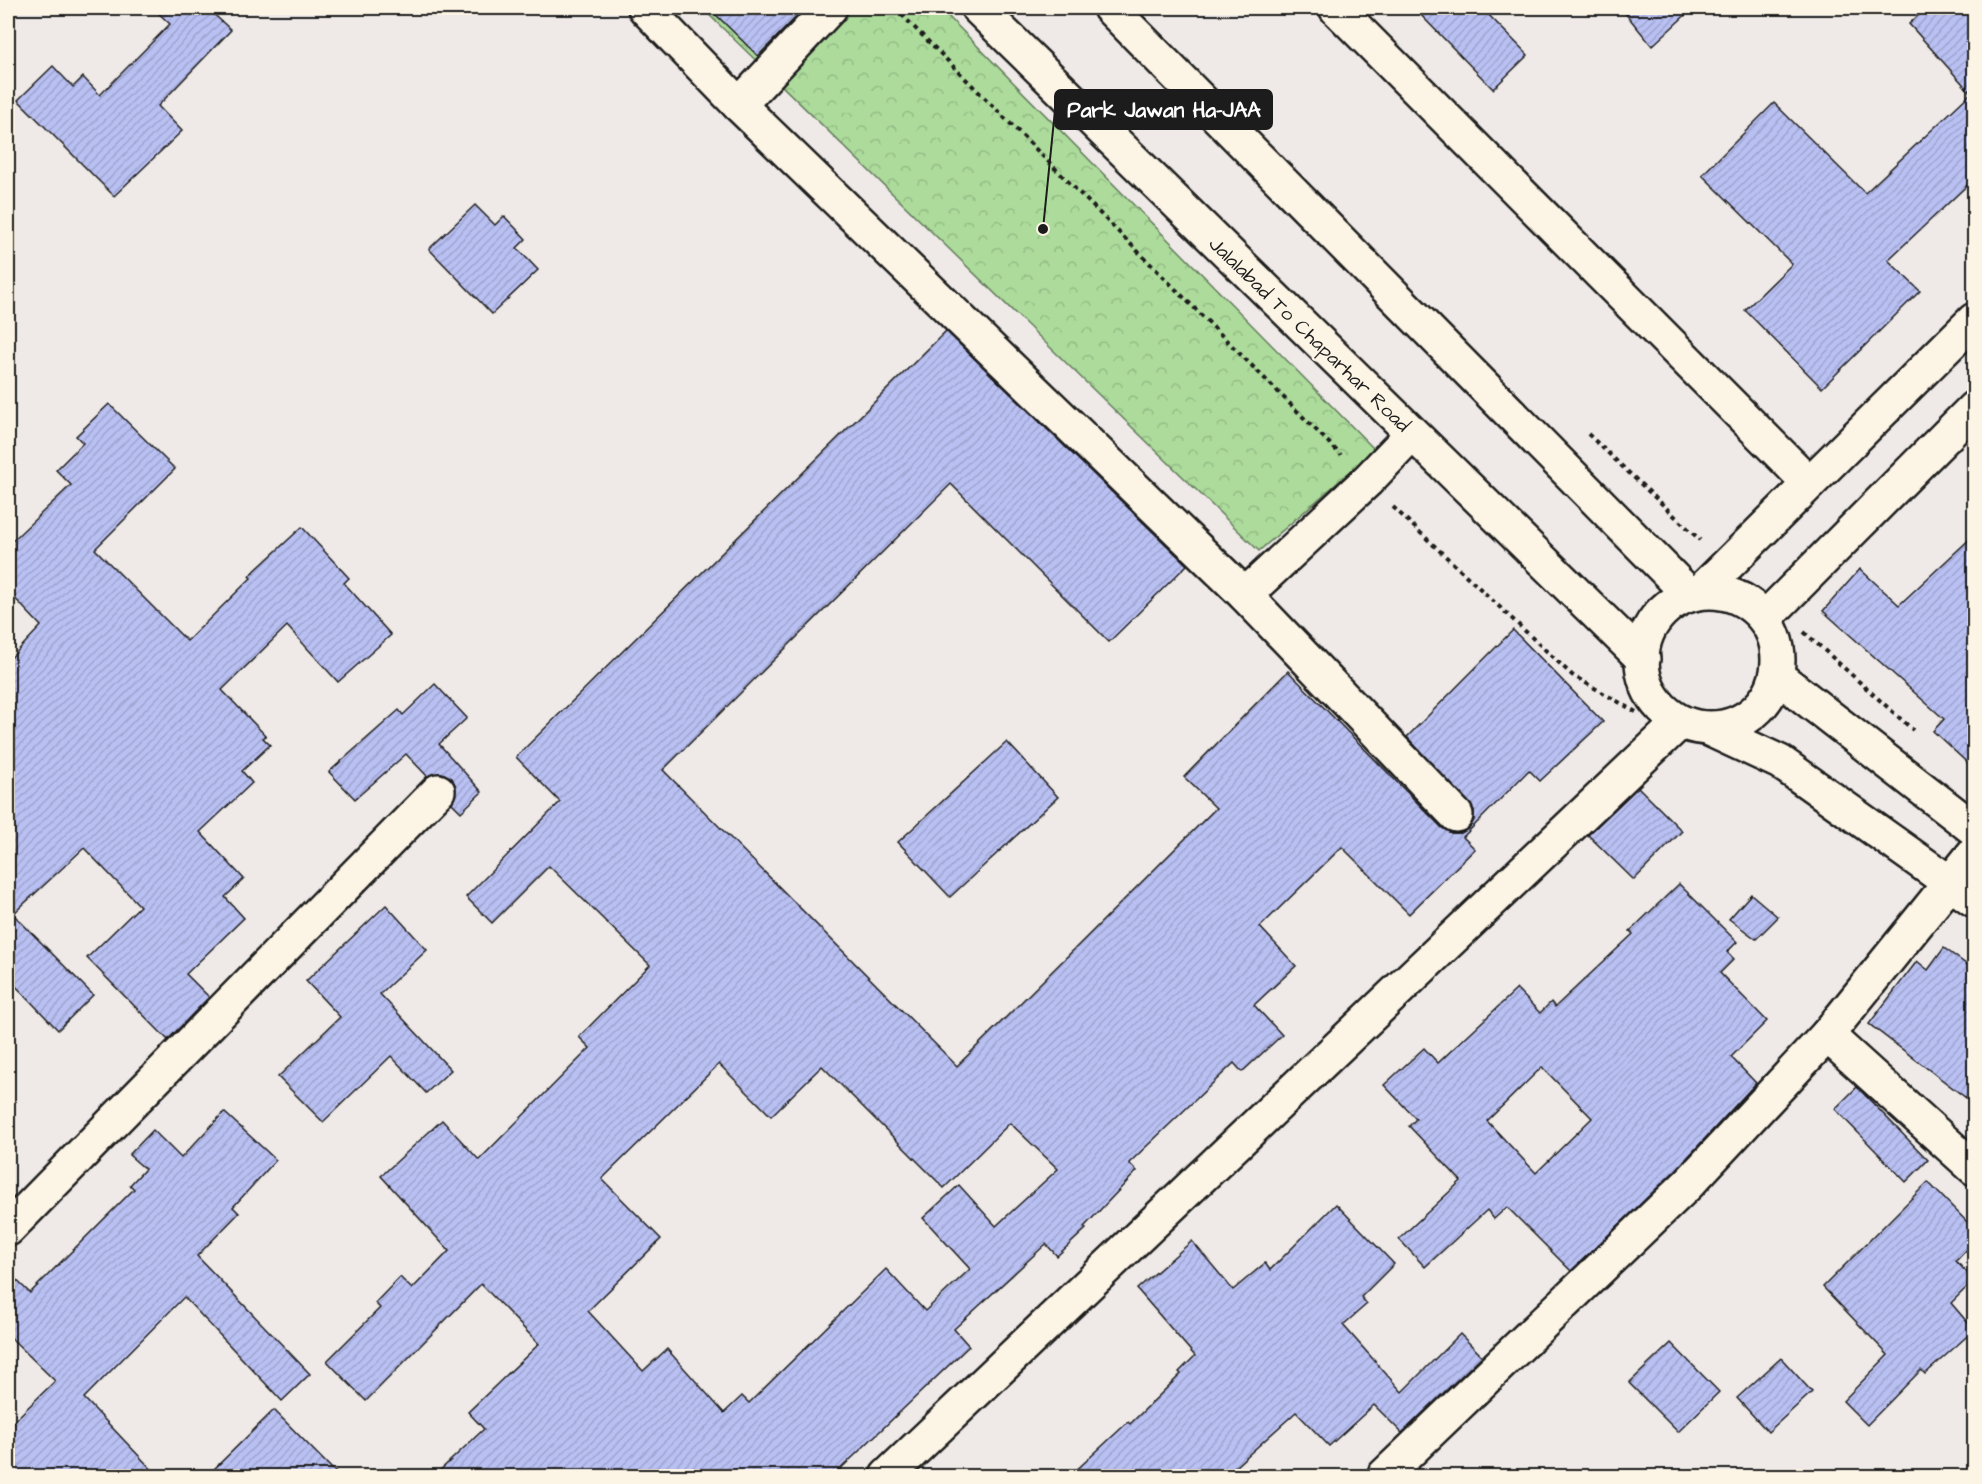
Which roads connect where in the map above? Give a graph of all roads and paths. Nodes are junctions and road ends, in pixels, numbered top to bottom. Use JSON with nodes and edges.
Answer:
{"nodes":[{"id":1,"x":645,"y":8,"type":"edge"},
{"id":2,"x":831,"y":8,"type":"edge"},
{"id":3,"x":895,"y":8,"type":"edge"},
{"id":4,"x":978,"y":8,"type":"edge"},
{"id":5,"x":1110,"y":8,"type":"edge"},
{"id":6,"x":1336,"y":8,"type":"edge"},
{"id":7,"x":740,"y":105,"type":"junction"},
{"id":8,"x":1974,"y":320,"type":"edge"},
{"id":9,"x":1974,"y":408,"type":"edge"},
{"id":10,"x":1412,"y":434,"type":"junction"},
{"id":11,"x":1367,"y":481,"type":"junction"},
{"id":12,"x":1809,"y":483,"type":"junction"},
{"id":13,"x":1695,"y":593,"type":"junction"},
{"id":14,"x":1245,"y":595,"type":"junction"},
{"id":15,"x":1770,"y":612,"type":"junction"},
{"id":16,"x":1643,"y":659,"type":"junction"},
{"id":17,"x":1777,"y":676,"type":"junction"},
{"id":18,"x":1686,"y":727,"type":"junction"},
{"id":19,"x":1914,"y":731,"type":"dead end"},
{"id":20,"x":438,"y":791,"type":"dead end"},
{"id":21,"x":1456,"y":815,"type":"dead end"},
{"id":22,"x":1974,"y":829,"type":"edge"},
{"id":23,"x":1974,"y":854,"type":"edge"},
{"id":24,"x":1962,"y":892,"type":"edge"},
{"id":25,"x":1827,"y":1035,"type":"junction"},
{"id":26,"x":1974,"y":1168,"type":"edge"},
{"id":27,"x":8,"y":1229,"type":"edge"},
{"id":28,"x":887,"y":1476,"type":"edge"},
{"id":29,"x":1384,"y":1476,"type":"edge"}],
"edges":[{"from":1,"to":7,"type":"street"},
{"from":2,"to":7,"type":"street"},
{"from":3,"to":11,"type":"path"},
{"from":4,"to":10,"type":"street","name":"Jalalabad To Chaparhar Road"},
{"from":5,"to":13,"type":"street"},
{"from":6,"to":12,"type":"street"},
{"from":7,"to":14,"type":"street"},
{"from":8,"to":12,"type":"street"},
{"from":9,"to":15,"type":"street"},
{"from":10,"to":11,"type":"street"},
{"from":10,"to":16,"type":"street","name":"Jalalabad To Chaparhar Road"},
{"from":11,"to":14,"type":"street"},
{"from":11,"to":18,"type":"path"},
{"from":12,"to":13,"type":"street"},
{"from":13,"to":15,"type":"street"},
{"from":13,"to":16,"type":"street"},
{"from":14,"to":21,"type":"street"},
{"from":15,"to":17,"type":"street"},
{"from":15,"to":19,"type":"path"},
{"from":16,"to":18,"type":"street"},
{"from":17,"to":18,"type":"street"},
{"from":17,"to":22,"type":"street"},
{"from":18,"to":24,"type":"street"},
{"from":18,"to":28,"type":"street"},
{"from":20,"to":27,"type":"street"},
{"from":23,"to":24,"type":"street"},
{"from":24,"to":25,"type":"street"},
{"from":25,"to":26,"type":"street"},
{"from":25,"to":29,"type":"street"}]}
